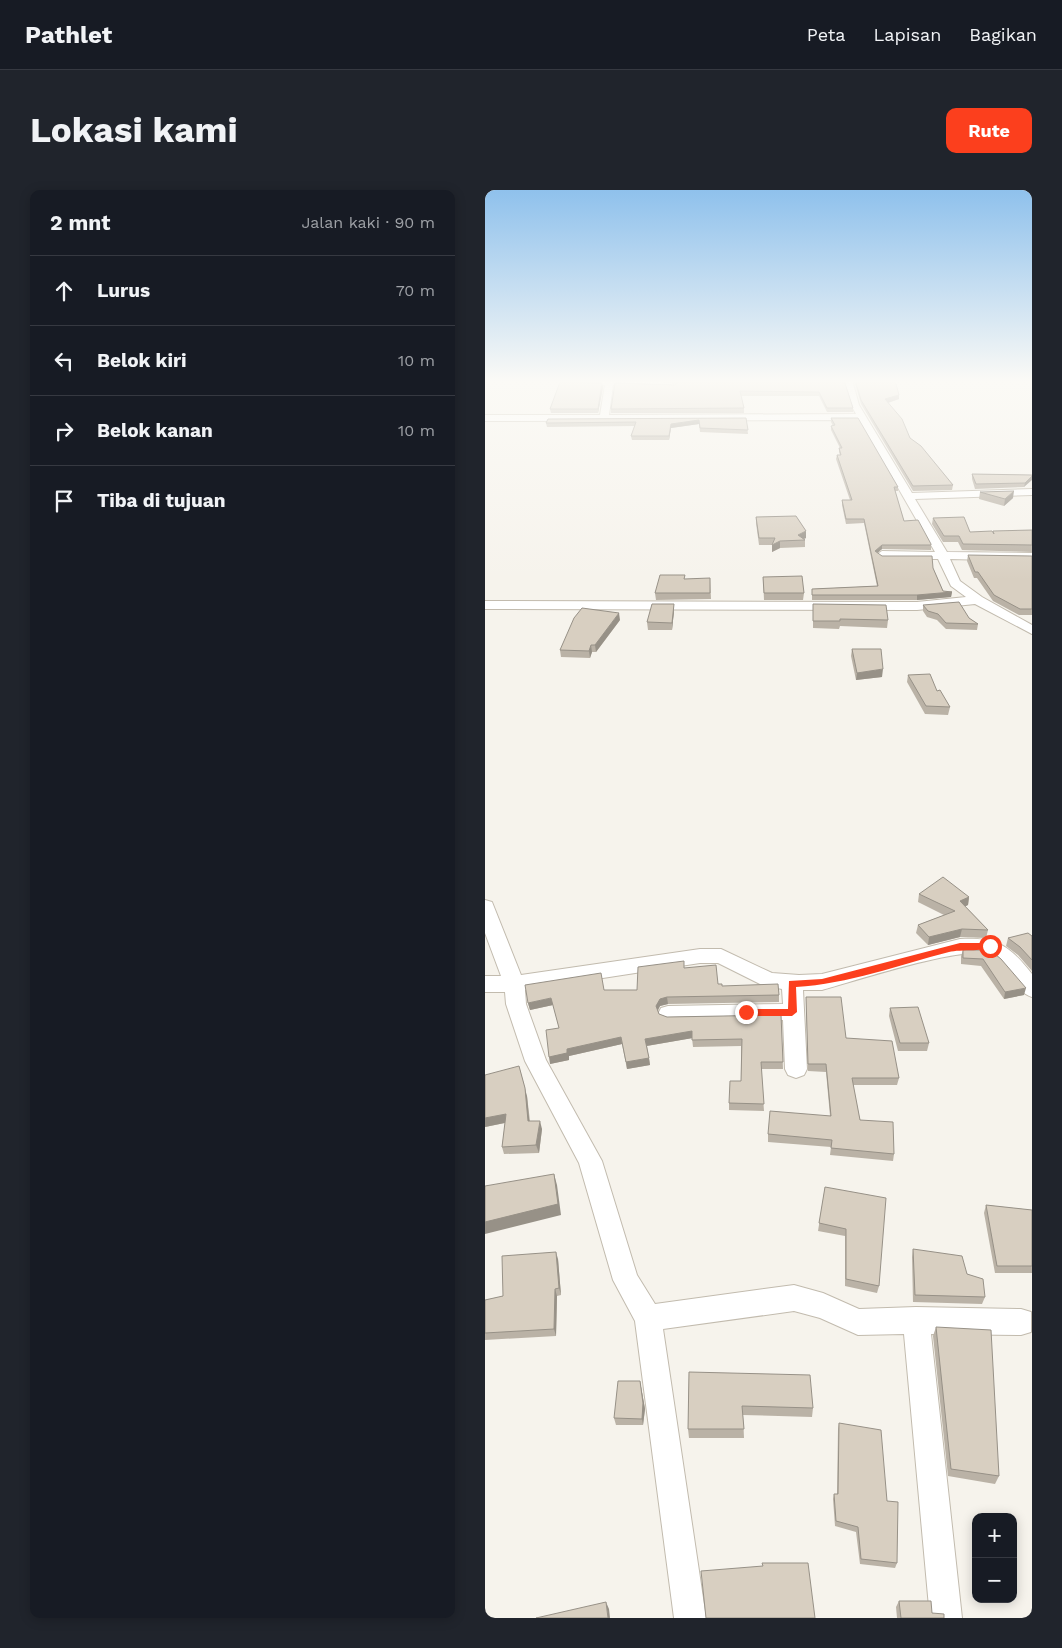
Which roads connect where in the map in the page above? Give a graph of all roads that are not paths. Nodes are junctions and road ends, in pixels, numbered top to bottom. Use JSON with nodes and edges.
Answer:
{"nodes":[{"id":1,"x":880,"y":447,"type":"edge"},
{"id":2,"x":1032,"y":492,"type":"edge"},
{"id":3,"x":907,"y":496,"type":"junction"},
{"id":4,"x":942,"y":554,"type":"junction"},
{"id":5,"x":882,"y":555,"type":"edge"},
{"id":6,"x":1032,"y":557,"type":"edge"},
{"id":7,"x":977,"y":600,"type":"junction"},
{"id":8,"x":485,"y":605,"type":"edge"},
{"id":9,"x":1031,"y":628,"type":"edge"},
{"id":10,"x":485,"y":907,"type":"edge"},
{"id":11,"x":792,"y":983,"type":"junction"},
{"id":12,"x":485,"y":984,"type":"edge"},
{"id":13,"x":514,"y":984,"type":"junction"},
{"id":14,"x":1032,"y":989,"type":"edge"},
{"id":15,"x":792,"y":1012,"type":"junction"},
{"id":16,"x":668,"y":1014,"type":"dead end"},
{"id":17,"x":796,"y":1068,"type":"dead end"},
{"id":18,"x":648,"y":1318,"type":"junction"},
{"id":19,"x":916,"y":1320,"type":"junction"},
{"id":20,"x":1021,"y":1322,"type":"dead end"},
{"id":21,"x":690,"y":1618,"type":"edge"},
{"id":22,"x":947,"y":1618,"type":"edge"}],
"edges":[{"from":1,"to":3,"type":"street"},
{"from":2,"to":3,"type":"street"},
{"from":3,"to":4,"type":"street"},
{"from":4,"to":5,"type":"street"},
{"from":4,"to":6,"type":"street"},
{"from":4,"to":7,"type":"street"},
{"from":7,"to":8,"type":"street"},
{"from":7,"to":9,"type":"street"},
{"from":10,"to":13,"type":"street"},
{"from":11,"to":13,"type":"street"},
{"from":11,"to":14,"type":"street"},
{"from":11,"to":15,"type":"street"},
{"from":12,"to":13,"type":"street"},
{"from":13,"to":18,"type":"street"},
{"from":15,"to":16,"type":"street"},
{"from":15,"to":17,"type":"street"},
{"from":18,"to":19,"type":"street"},
{"from":18,"to":21,"type":"street"},
{"from":19,"to":20,"type":"street"},
{"from":19,"to":22,"type":"street"}]}
